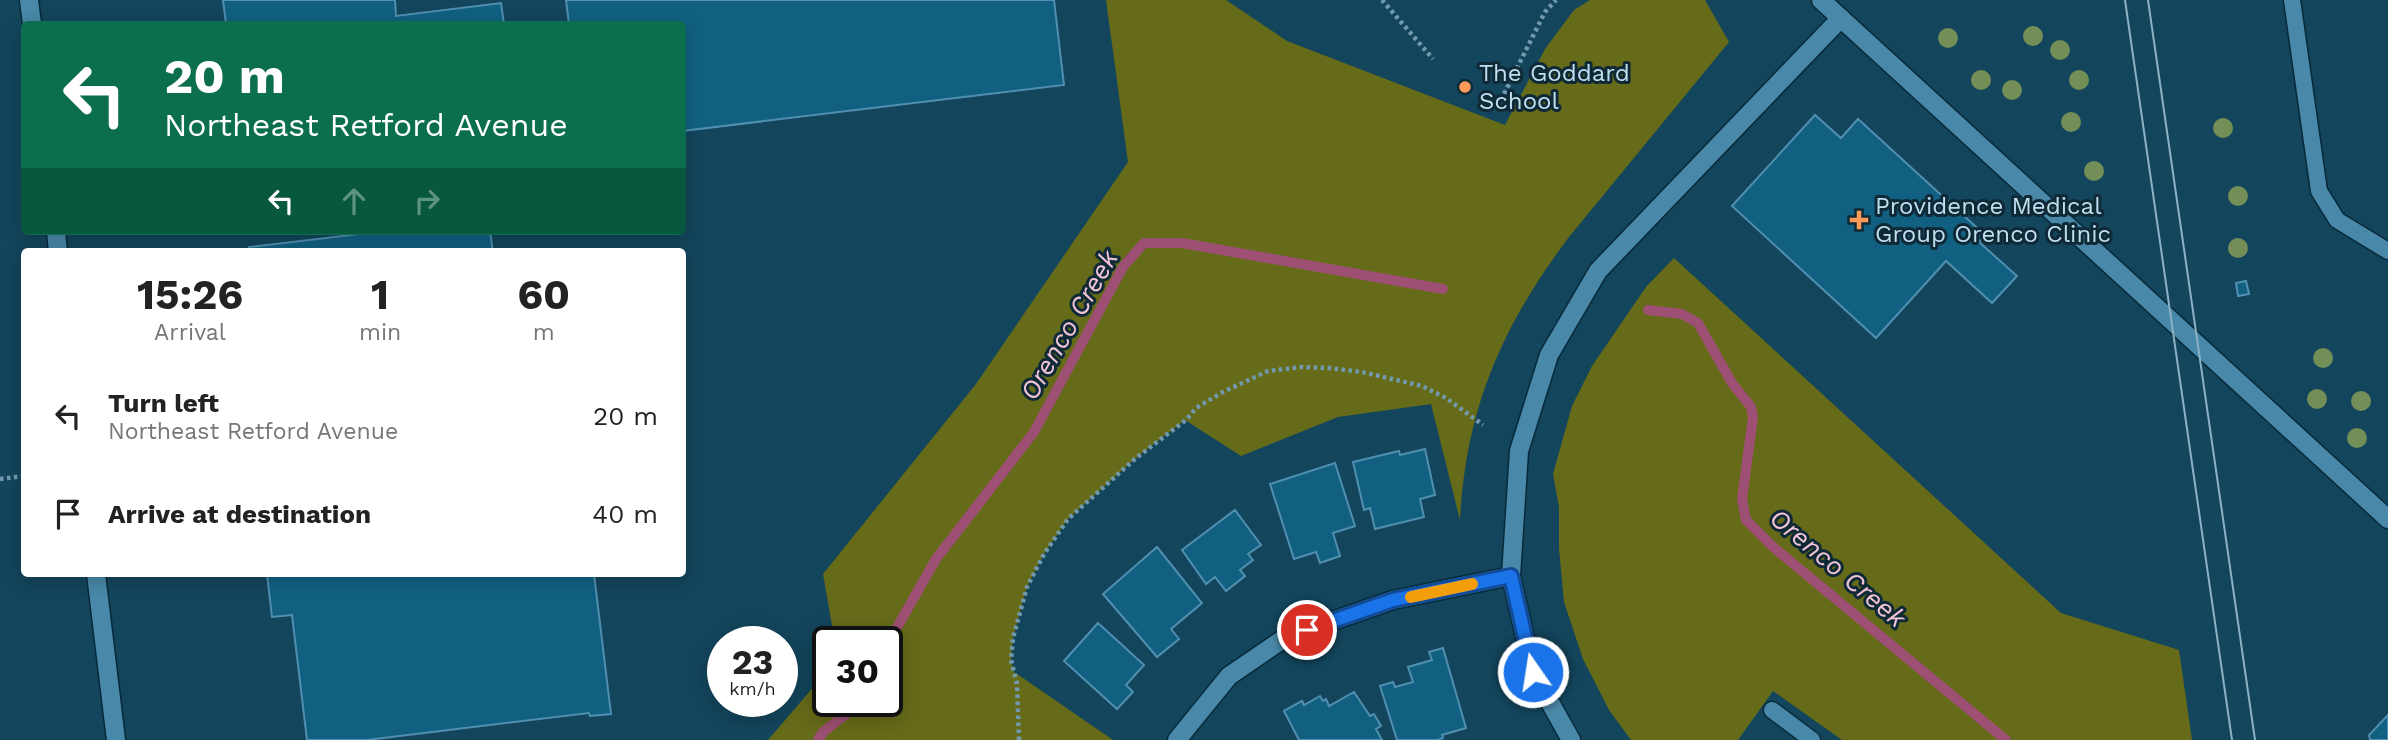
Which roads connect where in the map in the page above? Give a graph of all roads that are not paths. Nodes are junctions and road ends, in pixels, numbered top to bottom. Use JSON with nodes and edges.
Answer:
{"nodes":[{"id":1,"x":29,"y":0,"type":"edge"},
{"id":2,"x":1821,"y":0,"type":"edge"},
{"id":3,"x":2292,"y":0,"type":"edge"},
{"id":4,"x":1840,"y":18,"type":"junction"},
{"id":5,"x":32,"y":21,"type":"edge"},
{"id":6,"x":2388,"y":251,"type":"edge"},
{"id":7,"x":2388,"y":519,"type":"edge"},
{"id":8,"x":1511,"y":576,"type":"junction"},
{"id":9,"x":96,"y":577,"type":"edge"},
{"id":10,"x":1772,"y":710,"type":"dead end"},
{"id":11,"x":116,"y":740,"type":"edge"},
{"id":12,"x":1177,"y":740,"type":"edge"},
{"id":13,"x":1572,"y":740,"type":"edge"},
{"id":14,"x":1812,"y":740,"type":"edge"}],
"edges":[{"from":1,"to":5,"type":"street"},
{"from":2,"to":4,"type":"street"},
{"from":3,"to":6,"type":"lane"},
{"from":4,"to":7,"type":"street"},
{"from":4,"to":8,"type":"street"},
{"from":8,"to":12,"type":"street"},
{"from":8,"to":13,"type":"street"},
{"from":9,"to":11,"type":"street"},
{"from":10,"to":14,"type":"lane"}]}
